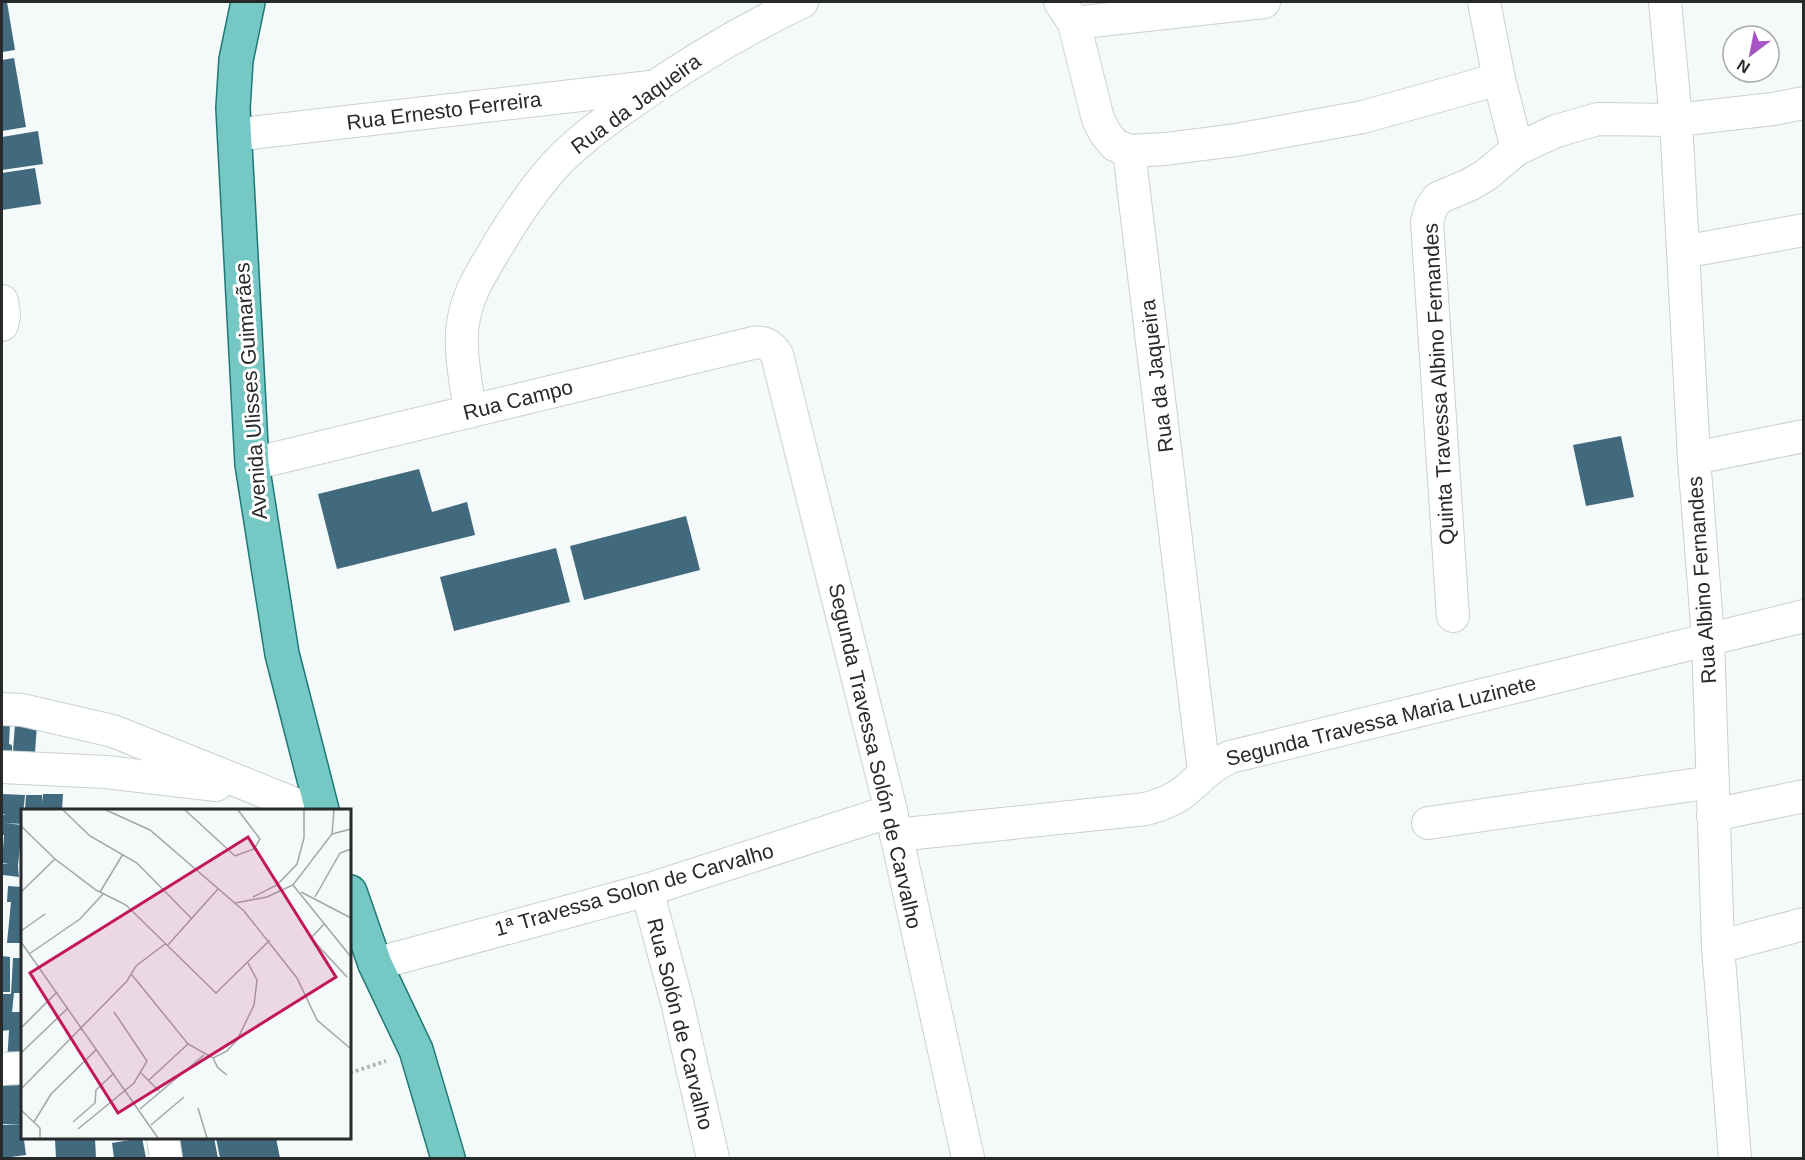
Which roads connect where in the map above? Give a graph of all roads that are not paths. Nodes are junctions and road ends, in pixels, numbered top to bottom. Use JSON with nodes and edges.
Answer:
{"nodes":[{"id":1,"x":248,"y":2,"type":"edge"},
{"id":2,"x":802,"y":2,"type":"edge"},
{"id":3,"x":1264,"y":2,"type":"edge"},
{"id":4,"x":1484,"y":2,"type":"edge"},
{"id":5,"x":1665,"y":2,"type":"edge"},
{"id":6,"x":1067,"y":12,"type":"edge"},
{"id":7,"x":1499,"y":79,"type":"junction"},
{"id":8,"x":654,"y":87,"type":"junction"},
{"id":9,"x":1803,"y":103,"type":"edge"},
{"id":10,"x":1676,"y":120,"type":"junction"},
{"id":11,"x":234,"y":135,"type":"junction"},
{"id":12,"x":1517,"y":149,"type":"junction"},
{"id":13,"x":1130,"y":151,"type":"junction"},
{"id":14,"x":1803,"y":230,"type":"edge"},
{"id":15,"x":1683,"y":252,"type":"junction"},
{"id":16,"x":2,"y":301,"type":"edge"},
{"id":17,"x":2,"y":326,"type":"edge"},
{"id":18,"x":777,"y":356,"type":"joint"},
{"id":19,"x":470,"y":412,"type":"junction"},
{"id":20,"x":1803,"y":436,"type":"edge"},
{"id":21,"x":1694,"y":458,"type":"junction"},
{"id":22,"x":252,"y":464,"type":"junction"},
{"id":23,"x":1453,"y":616,"type":"dead end"},
{"id":24,"x":1803,"y":616,"type":"edge"},
{"id":25,"x":1708,"y":638,"type":"junction"},
{"id":26,"x":2,"y":709,"type":"edge"},
{"id":27,"x":2,"y":767,"type":"edge"},
{"id":28,"x":1204,"y":772,"type":"junction"},
{"id":29,"x":1713,"y":782,"type":"junction"},
{"id":30,"x":255,"y":789,"type":"junction"},
{"id":31,"x":1803,"y":796,"type":"edge"},
{"id":32,"x":307,"y":809,"type":"edge"},
{"id":33,"x":322,"y":809,"type":"edge"},
{"id":34,"x":1713,"y":815,"type":"junction"},
{"id":35,"x":894,"y":823,"type":"junction"},
{"id":36,"x":1428,"y":823,"type":"dead end"},
{"id":37,"x":647,"y":890,"type":"junction"},
{"id":38,"x":351,"y":895,"type":"edge"},
{"id":39,"x":1803,"y":924,"type":"edge"},
{"id":40,"x":1718,"y":947,"type":"junction"},
{"id":41,"x":375,"y":964,"type":"junction"},
{"id":42,"x":21,"y":1068,"type":"edge"},
{"id":43,"x":2,"y":1069,"type":"edge"},
{"id":44,"x":448,"y":1158,"type":"edge"},
{"id":45,"x":713,"y":1158,"type":"edge"},
{"id":46,"x":968,"y":1158,"type":"edge"},
{"id":47,"x":1735,"y":1158,"type":"edge"}],
"edges":[{"from":1,"to":11,"type":"main road","name":"Avenida Ulisses Guimarães"},
{"from":2,"to":8,"type":"street","name":"Rua da Jaqueira"},
{"from":3,"to":6,"type":"street"},
{"from":4,"to":7,"type":"street"},
{"from":5,"to":10,"type":"street","name":"Rua Albino Fernandes"},
{"from":6,"to":13,"type":"street"},
{"from":7,"to":12,"type":"street"},
{"from":7,"to":13,"type":"street"},
{"from":8,"to":11,"type":"street","name":"Rua Ernesto Ferreira"},
{"from":8,"to":19,"type":"street","name":"Rua da Jaqueira"},
{"from":9,"to":10,"type":"street","name":"Quinta Travessa Albino Fernandes"},
{"from":10,"to":12,"type":"street","name":"Quinta Travessa Albino Fernandes"},
{"from":10,"to":15,"type":"street","name":"Rua Albino Fernandes"},
{"from":11,"to":22,"type":"main road","name":"Avenida Ulisses Guimarães"},
{"from":12,"to":23,"type":"street","name":"Quinta Travessa Albino Fernandes"},
{"from":13,"to":28,"type":"street","name":"Rua da Jaqueira"},
{"from":14,"to":15,"type":"street"},
{"from":15,"to":21,"type":"street","name":"Rua Albino Fernandes"},
{"from":16,"to":17,"type":"street"},
{"from":18,"to":19,"type":"street","name":"Rua Campo"},
{"from":18,"to":35,"type":"street","name":"Segunda Travessa Solón de Carvalho"},
{"from":19,"to":22,"type":"street","name":"Rua Campo"},
{"from":20,"to":21,"type":"street"},
{"from":21,"to":25,"type":"street","name":"Rua Albino Fernandes"},
{"from":22,"to":33,"type":"main road","name":"Avenida Ulisses Guimarães"},
{"from":24,"to":25,"type":"street","name":"Segunda Travessa Maria Luzinete"},
{"from":25,"to":28,"type":"street","name":"Segunda Travessa Maria Luzinete"},
{"from":25,"to":29,"type":"street","name":"Rua Albino Fernandes"},
{"from":26,"to":30,"type":"street"},
{"from":27,"to":30,"type":"street"},
{"from":28,"to":35,"type":"street","name":"Segunda Travessa Maria Luzinete"},
{"from":29,"to":34,"type":"street","name":"Rua Albino Fernandes"},
{"from":29,"to":36,"type":"street"},
{"from":30,"to":32,"type":"street"},
{"from":31,"to":34,"type":"street"},
{"from":34,"to":40,"type":"street","name":"Rua Albino Fernandes"},
{"from":35,"to":37,"type":"street","name":"1ª Travessa Solon de Carvalho"},
{"from":35,"to":46,"type":"street","name":"Segunda Travessa Solón de Carvalho"},
{"from":37,"to":41,"type":"street","name":"1ª Travessa Solon de Carvalho"},
{"from":37,"to":45,"type":"street","name":"Rua Solón de Carvalho"},
{"from":38,"to":41,"type":"main road"},
{"from":39,"to":40,"type":"street"},
{"from":40,"to":47,"type":"street","name":"Rua Albino Fernandes"},
{"from":41,"to":44,"type":"main road"},
{"from":42,"to":43,"type":"street"}]}
